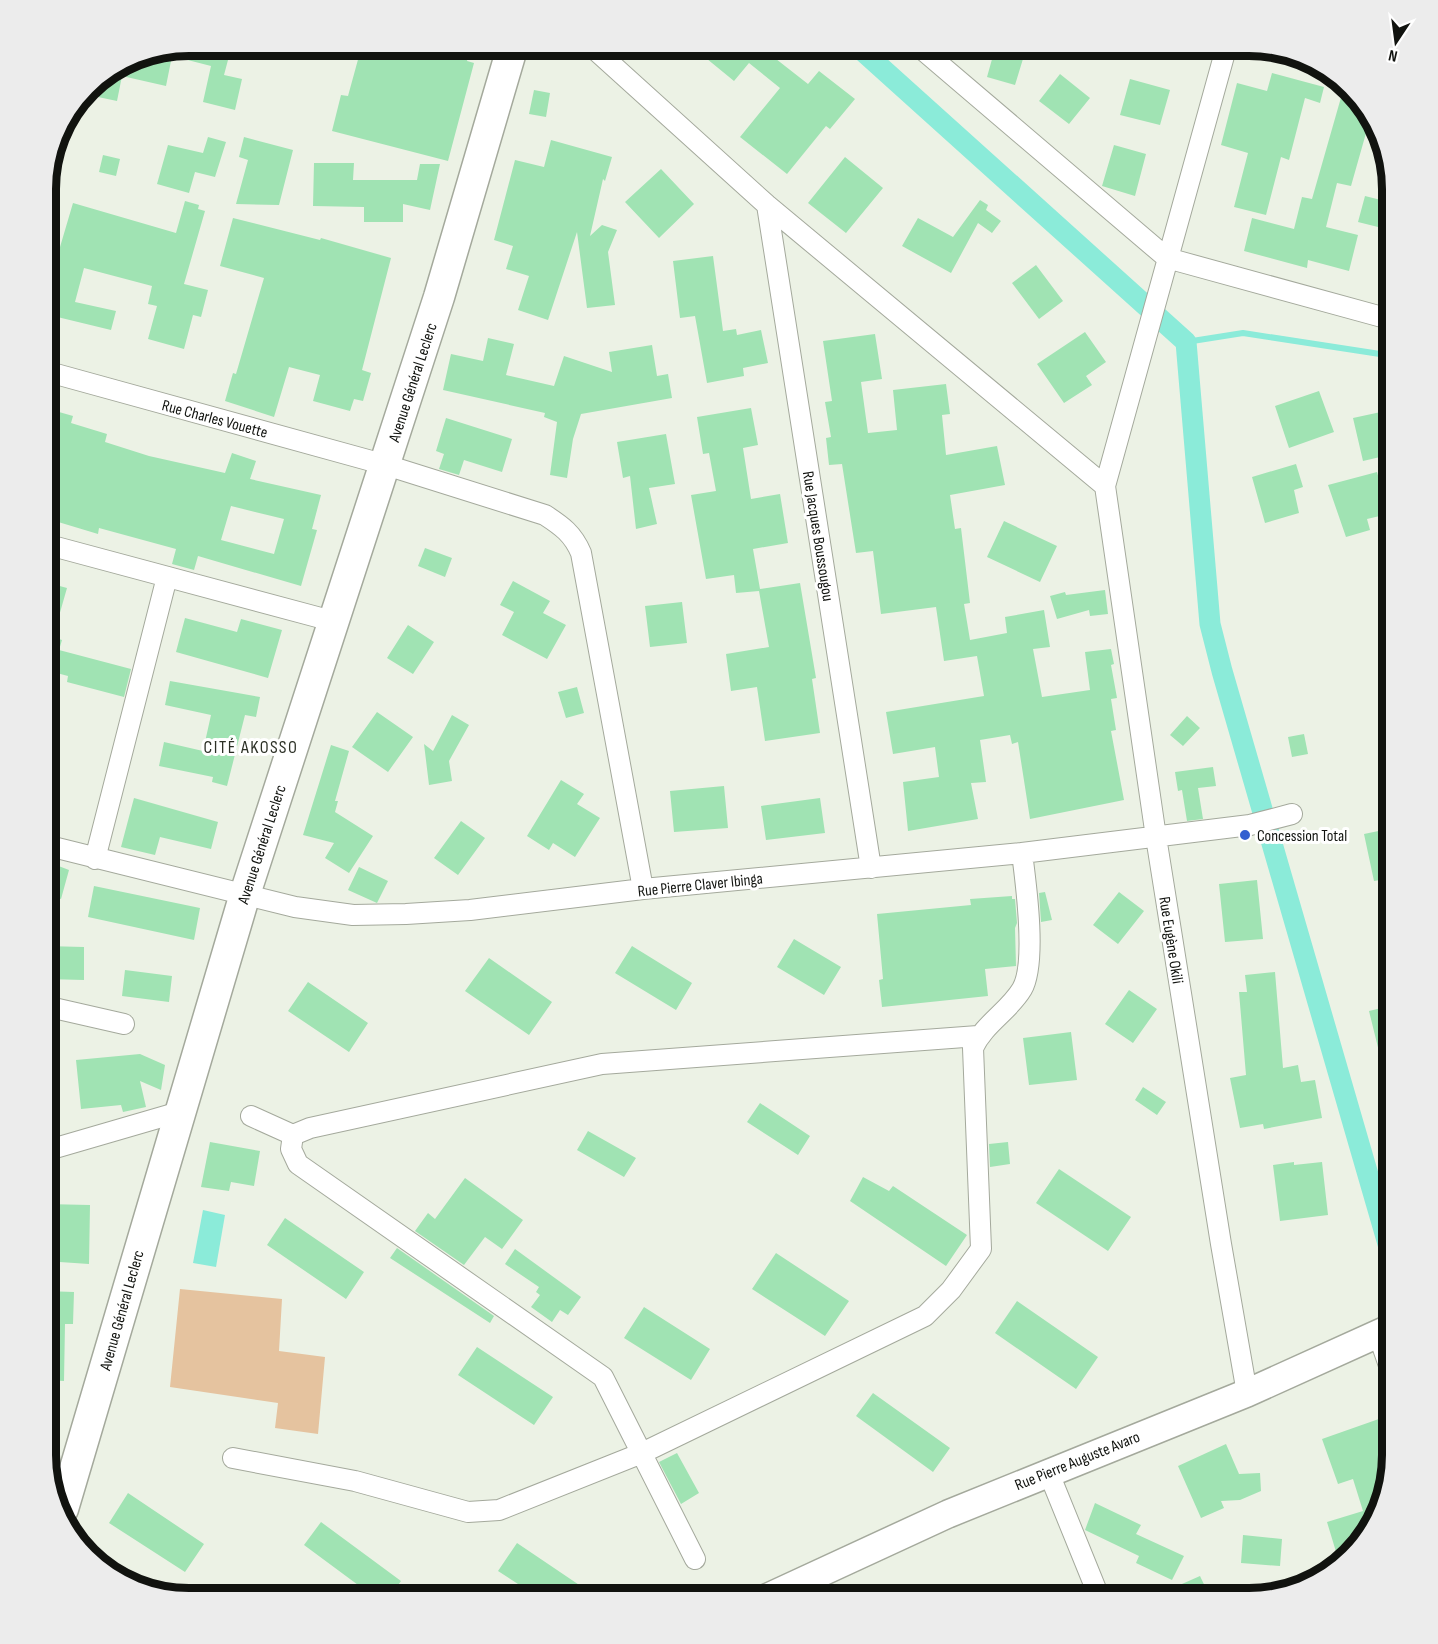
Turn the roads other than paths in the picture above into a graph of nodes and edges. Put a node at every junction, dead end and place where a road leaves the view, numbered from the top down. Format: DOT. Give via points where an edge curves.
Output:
graph roads {
  1 [pos="510,56"];
  2 [pos="602,56"];
  3 [pos="931,56"];
  4 [pos="1224,56"];
  5 [pos="767,205"];
  6 [pos="1167,258"];
  7 [pos="1382,317"];
  8 [pos="56,374"];
  9 [pos="386,465"];
  10 [pos="1105,486"];
  11 [pos="56,547"];
  12 [pos="167,578"];
  13 [pos="332,621"];
  14 [pos="1292,814"];
  15 [pos="1156,837"];
  16 [pos="56,848"];
  17 [pos="1022,853"];
  18 [pos="95,859"];
  19 [pos="871,868"];
  20 [pos="643,889"];
  21 [pos="245,894"];
  22 [pos="56,1009"];
  23 [pos="124,1024"];
  24 [pos="978,1036"];
  25 [pos="179,1112"];
  26 [pos="251,1116"];
  27 [pos="293,1135"];
  28 [pos="56,1148"];
  29 [pos="1382,1333"];
  30 [pos="1247,1392"];
  31 [pos="642,1454"];
  32 [pos="233,1458"];
  33 [pos="1048,1472"];
  34 [pos="65,1503"];
  35 [pos="695,1559"];
  36 [pos="788,1588"];
  37 [pos="1095,1588"];
  1 -- 9 [label="main road, Avenue Général Leclerc"];
  2 -- 5 [label="street"];
  3 -- 6 [label="street"];
  4 -- 6 [label="street"];
  5 -- 10 [label="street"];
  5 -- 19 [label="street, Rue Jacques Boussougou"];
  6 -- 7 [label="street"];
  6 -- 10 [label="street"];
  8 -- 9 [label="street, Rue Charles Vouette"];
  9 -- 13 [label="main road, Avenue Général Leclerc"];
  9 -- 20 [label="street, Rue Charles Vouette" via="545,515 575,538"];
  10 -- 15 [label="street, Rue Eugène Okili"];
  11 -- 12 [label="street"];
  12 -- 13 [label="street"];
  12 -- 18 [label="street"];
  13 -- 21 [label="main road, Avenue Général Leclerc"];
  14 -- 15 [label="street, Rue Pierre Claver Ibinga" via="1250,825"];
  15 -- 17 [label="street, Rue Pierre Claver Ibinga"];
  15 -- 30 [label="street, Rue Eugène Okili"];
  16 -- 18 [label="street, Rue Pierre Claver Ibinga"];
  17 -- 19 [label="street, Rue Pierre Claver Ibinga"];
  17 -- 24 [label="street" via="1030,972 1022,990"];
  18 -- 21 [label="street, Rue Pierre Claver Ibinga"];
  19 -- 20 [label="street, Rue Pierre Claver Ibinga"];
  20 -- 21 [label="street, Rue Pierre Claver Ibinga" via="470,910 353,915 295,907"];
  21 -- 25 [label="main road, Avenue Général Leclerc"];
  22 -- 23 [label="street"];
  24 -- 27 [label="street" via="602,1064 310,1128"];
  24 -- 31 [label="street" via="973,1048 981,1249 951,1290 925,1316"];
  25 -- 28 [label="street"];
  25 -- 34 [label="main road, Avenue Général Leclerc"];
  26 -- 27 [label="street"];
  27 -- 31 [label="street" via="291,1149 298,1164 603,1377"];
  29 -- 30 [label="street, Rue Pierre Auguste Avaro"];
  30 -- 33 [label="street, Rue Pierre Auguste Avaro"];
  31 -- 32 [label="street" via="499,1510 468,1512 355,1481"];
  31 -- 35 [label="street"];
  33 -- 36 [label="street, Rue Pierre Auguste Avaro"];
  33 -- 37 [label="street"];
}
